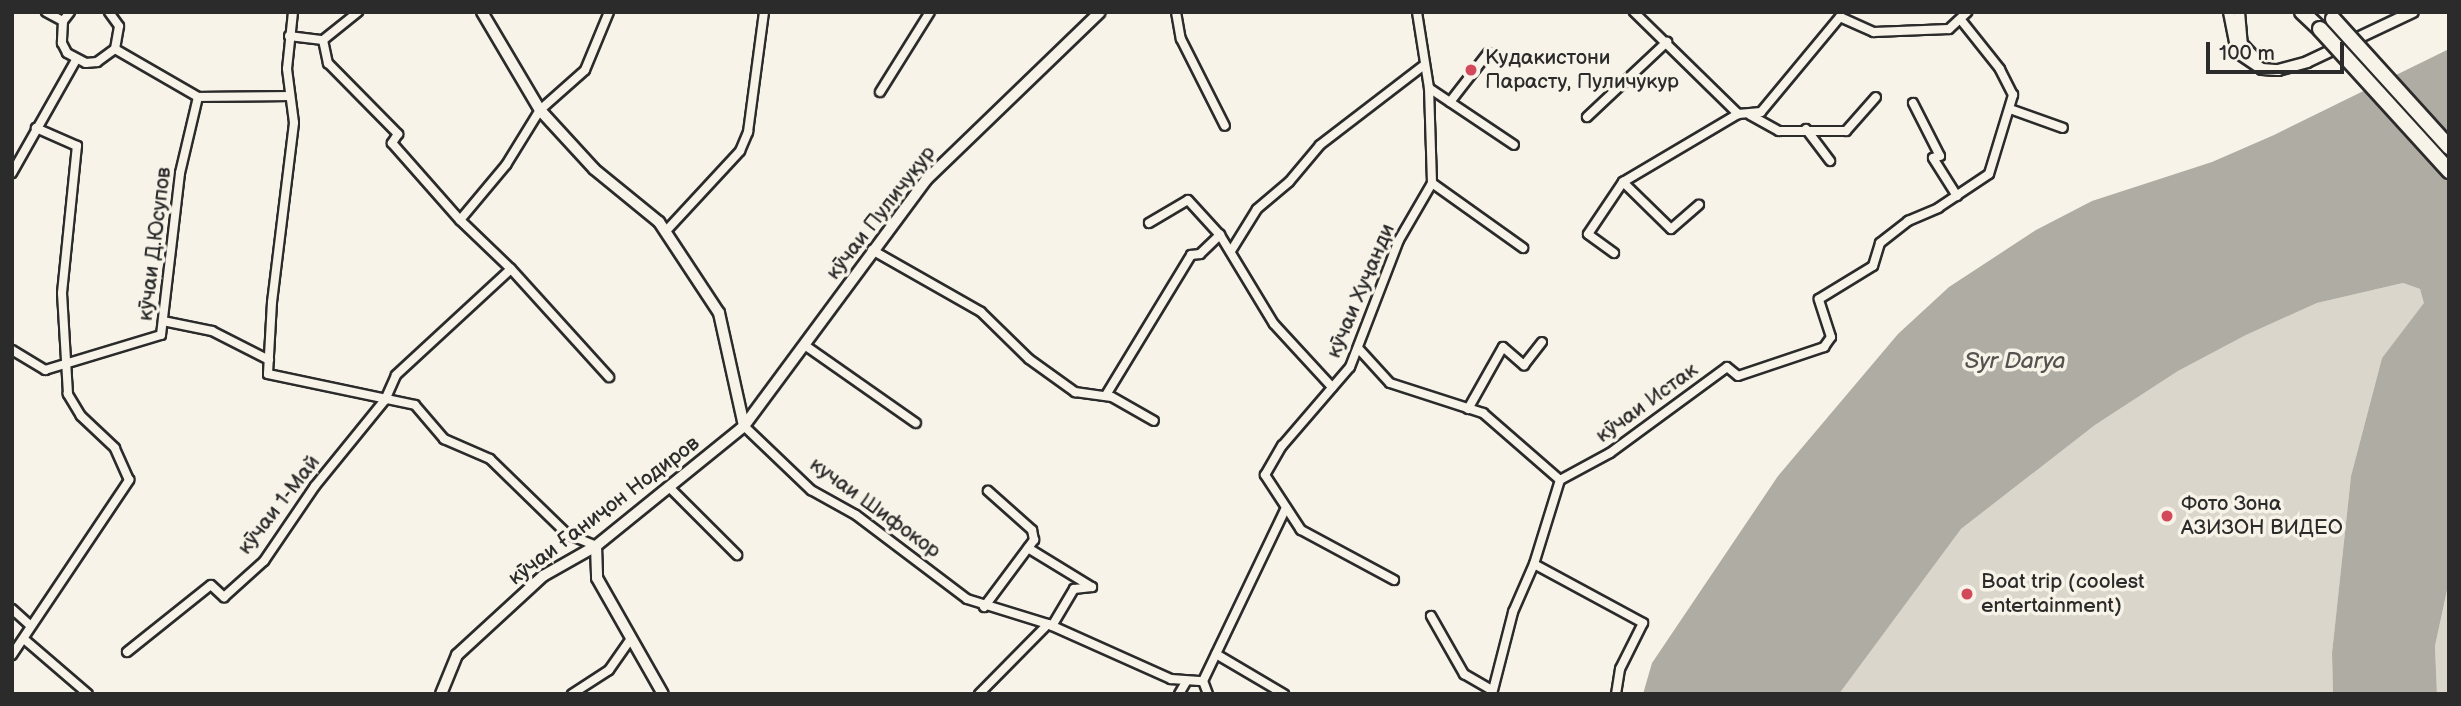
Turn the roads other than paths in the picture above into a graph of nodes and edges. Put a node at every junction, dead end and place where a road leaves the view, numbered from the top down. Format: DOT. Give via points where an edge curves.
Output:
graph roads {
  1 [pos="46,12"];
  2 [pos="70,12"];
  3 [pos="109,12"];
  4 [pos="293,12"];
  5 [pos="358,12"];
  6 [pos="482,12"];
  7 [pos="609,12"];
  8 [pos="764,12"];
  9 [pos="930,12"];
  10 [pos="1100,12"];
  11 [pos="1176,12"];
  12 [pos="1418,12"];
  13 [pos="1634,12"];
  14 [pos="1967,12"];
  15 [pos="2229,12"];
  16 [pos="2239,12"];
  17 [pos="2302,12"];
  18 [pos="2400,12"];
  19 [pos="2413,12"];
  20 [pos="2329,15"];
  21 [pos="1961,20"];
  22 [pos="63,21"];
  23 [pos="289,36"];
  24 [pos="323,40"];
  25 [pos="1667,42"];
  26 [pos="115,49"];
  27 [pos="1488,53"];
  28 [pos="76,60"];
  29 [pos="1423,66"];
  30 [pos="1429,88"];
  31 [pos="880,92"];
  32 [pos="289,96"];
  33 [pos="198,97"];
  34 [pos="1876,97"];
  35 [pos="1450,102"];
  36 [pos="1913,103"];
  37 [pos="2010,109"];
  38 [pos="540,110"];
  39 [pos="1738,114"];
  40 [pos="1749,115"];
  41 [pos="1587,117"];
  42 [pos="1225,126"];
  43 [pos="36,128"];
  44 [pos="2063,128"];
  45 [pos="1806,129"];
  46 [pos="1514,145"];
  47 [pos="2449,147"];
  48 [pos="1830,162"];
  49 [pos="2449,171"];
  50 [pos="12,173"];
  51 [pos="1623,182"];
  52 [pos="1432,183"];
  53 [pos="1956,196"];
  54 [pos="1699,205"];
  55 [pos="460,220"];
  56 [pos="1149,223"];
  57 [pos="666,231"];
  58 [pos="1220,235"];
  59 [pos="1523,248"];
  60 [pos="872,250"];
  61 [pos="1231,251"];
  62 [pos="1614,253"];
  63 [pos="511,269"];
  64 [pos="163,321"];
  65 [pos="1542,342"];
  66 [pos="806,346"];
  67 [pos="1358,348"];
  68 [pos="12,350"];
  69 [pos="269,360"];
  70 [pos="63,365"];
  71 [pos="609,377"];
  72 [pos="1332,387"];
  73 [pos="1106,395"];
  74 [pos="385,400"];
  75 [pos="1468,409"];
  76 [pos="1154,421"];
  77 [pos="916,423"];
  78 [pos="744,426"];
  79 [pos="1560,480"];
  80 [pos="670,488"];
  81 [pos="988,491"];
  82 [pos="1286,508"];
  83 [pos="596,546"];
  84 [pos="1028,548"];
  85 [pos="737,555"];
  86 [pos="1534,564"];
  87 [pos="1394,580"];
  88 [pos="984,607"];
  89 [pos="12,609"];
  90 [pos="1431,616"];
  91 [pos="1050,625"];
  92 [pos="31,626"];
  93 [pos="631,638"];
  94 [pos="24,639"];
  95 [pos="127,652"];
  96 [pos="1216,654"];
  97 [pos="12,655"];
  98 [pos="1203,681"];
  99 [pos="1186,682"];
  100 [pos="1492,692"];
  101 [pos="88,694"];
  102 [pos="441,694"];
  103 [pos="572,694"];
  104 [pos="663,694"];
  105 [pos="979,694"];
  106 [pos="1179,694"];
  107 [pos="1208,694"];
  108 [pos="1284,694"];
  109 [pos="1616,694"];
  1 -- 22 [label="street"];
  2 -- 22 [label="street"];
  3 -- 26 [label="street" via="118,26"];
  4 -- 23 [label="street"];
  5 -- 24 [label="street"];
  6 -- 38 [label="street"];
  7 -- 38 [label="street" via="585,70"];
  8 -- 57 [label="street" via="748,132 740,151"];
  9 -- 31 [label="street"];
  10 -- 60 [label="street, кӯчаи Пуличуқур" via="927,179"];
  11 -- 42 [label="street" via="1181,39"];
  12 -- 29 [label="street"];
  13 -- 25 [label="street"];
  14 -- 21 [label="street"];
  15 -- 19 [label="street" via="2237,52 2262,69 2278,70 2307,62"];
  16 -- 18 [label="street" via="2246,50 2264,62 2278,63 2304,56"];
  17 -- 49 [label="highway, bridge"];
  20 -- 47 [label="highway, bridge"];
  21 -- 37 [label="street, кӯчаи Истак" via="2000,69 2013,95"];
  21 -- 40 [label="street" via="1949,29 1874,32 1840,17 1761,111"];
  22 -- 28 [label="street" via="62,43"];
  23 -- 24 [label="street"];
  23 -- 32 [label="street"];
  24 -- 55 [label="street" via="328,63 398,134 392,143"];
  25 -- 39 [label="street"];
  25 -- 41 [label="street"];
  26 -- 28 [label="street" via="97,62"];
  26 -- 33 [label="street"];
  27 -- 35 [label="street"];
  28 -- 43 [label="street"];
  29 -- 30 [label="street"];
  29 -- 61 [label="street" via="1320,145 1289,182 1257,209"];
  30 -- 35 [label="street"];
  30 -- 52 [label="street"];
  32 -- 33 [label="street"];
  32 -- 69 [label="street" via="294,123"];
  33 -- 64 [label="street, кӯчаи Д.Юсупов" via="180,173"];
  34 -- 45 [label="street" via="1846,131"];
  35 -- 46 [label="street"];
  36 -- 53 [label="street" via="1940,156 1933,159"];
  37 -- 44 [label="street"];
  37 -- 53 [label="street, кӯчаи Истак" via="1989,174"];
  38 -- 55 [label="street" via="506,165"];
  38 -- 57 [label="street" via="594,169"];
  39 -- 40 [label="street"];
  39 -- 51 [label="street"];
  40 -- 45 [label="street" via="1779,131"];
  43 -- 50 [label="street"];
  43 -- 70 [label="street" via="77,146 62,293"];
  45 -- 48 [label="street"];
  51 -- 54 [label="street" via="1671,229"];
  51 -- 62 [label="street" via="1588,234"];
  52 -- 59 [label="street"];
  52 -- 67 [label="street, кӯчаи Хуҷанди" via="1399,240"];
  53 -- 79 [label="street, кӯчаи Истак" via="1908,221 1880,243 1873,266 1819,299 1831,337 1824,347 1738,376 1727,367 1610,453"];
  55 -- 63 [label="street"];
  56 -- 58 [label="street" via="1188,200"];
  57 -- 78 [label="street" via="719,313"];
  58 -- 61 [label="street"];
  58 -- 73 [label="street" via="1200,254 1191,255"];
  60 -- 66 [label="street, кӯчаи Пуличуқур"];
  60 -- 73 [label="street" via="981,312 1029,359 1075,392"];
  61 -- 72 [label="street" via="1274,324"];
  63 -- 71 [label="street"];
  63 -- 74 [label="street, кӯчаи 1-Май" via="396,374"];
  64 -- 69 [label="street" via="212,331"];
  64 -- 70 [label="street, кӯчаи Д.Юсупов" via="161,335"];
  65 -- 75 [label="street" via="1524,366 1503,347"];
  66 -- 77 [label="street"];
  66 -- 78 [label="street, кӯчаи Пуличуқур"];
  67 -- 72 [label="street, кӯчаи Хуҷанди" via="1350,367"];
  67 -- 75 [label="street" via="1390,383"];
  68 -- 70 [label="street" via="45,370"];
  69 -- 74 [label="street" via="268,374"];
  70 -- 92 [label="street" via="74,406 115,448 129,480"];
  72 -- 82 [label="street, кӯчаи Хуҷанди" via="1282,446 1265,475"];
  73 -- 76 [label="street"];
  74 -- 83 [label="street" via="415,405 444,439 490,459 567,534"];
  74 -- 95 [label="street, кӯчаи 1-Май" via="315,486 264,561 223,597 211,585"];
  75 -- 79 [label="street" via="1483,413"];
  78 -- 80 [label="street, кӯчаи Ғаниҷон Нодиров"];
  78 -- 88 [label="street, кучаи Шифокор" via="811,490 856,515"];
  79 -- 86 [label="street"];
  80 -- 83 [label="street, кӯчаи Ғаниҷон Нодиров"];
  80 -- 85 [label="street"];
  81 -- 84 [label="street" via="1032,530 1034,540"];
  82 -- 87 [label="street, кӯчаи Хуҷанди" via="1301,530"];
  82 -- 96 [label="street"];
  83 -- 93 [label="street" via="597,578"];
  83 -- 102 [label="street, кӯчаи Ғаниҷон Нодиров" via="543,576 457,655"];
  84 -- 88 [label="street"];
  84 -- 91 [label="street" via="1092,587 1074,589"];
  86 -- 100 [label="street" via="1513,612"];
  86 -- 109 [label="street" via="1643,622 1620,669"];
  88 -- 91 [label="street, кучаи Шифокор"];
  89 -- 92 [label="street"];
  90 -- 100 [label="street" via="1464,674"];
  91 -- 99 [label="street, кучаи Шифокор"];
  91 -- 105 [label="street"];
  92 -- 94 [label="street"];
  93 -- 103 [label="street" via="609,670"];
  93 -- 104 [label="street"];
  94 -- 97 [label="street"];
  94 -- 101 [label="street"];
  96 -- 98 [label="street"];
  96 -- 108 [label="street"];
  98 -- 99 [label="street"];
  98 -- 107 [label="street"];
  99 -- 106 [label="street"];
}
